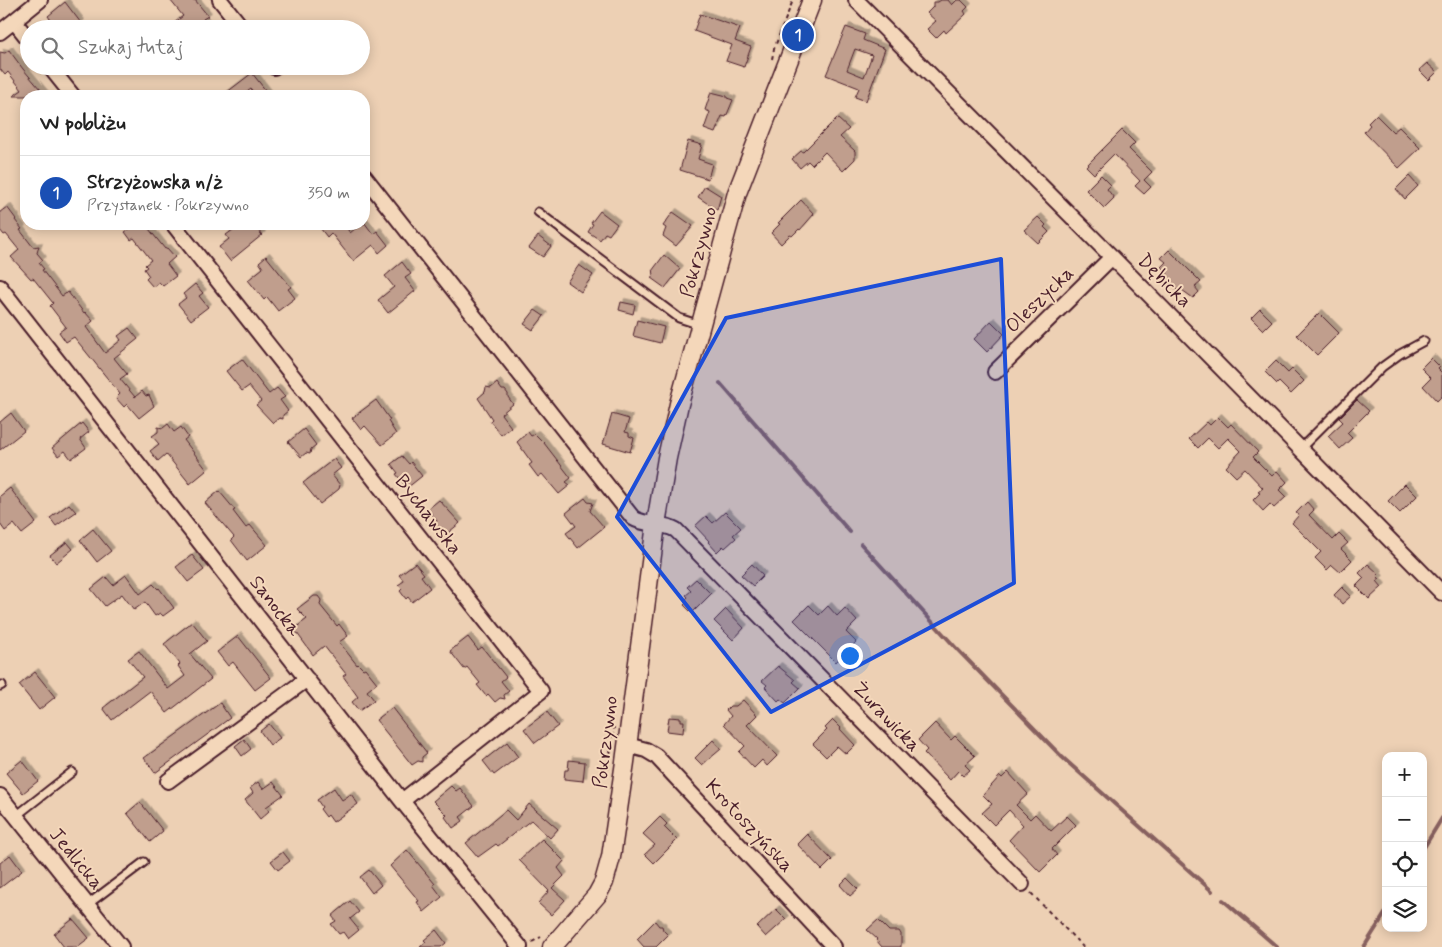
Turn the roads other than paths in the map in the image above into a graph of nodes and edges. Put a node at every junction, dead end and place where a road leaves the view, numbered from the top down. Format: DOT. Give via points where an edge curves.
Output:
graph roads {
  1 [pos="40,0"];
  2 [pos="220,0"];
  3 [pos="812,0"];
  4 [pos="856,0"];
  5 [pos="236,20"];
  6 [pos="14,21"];
  7 [pos="20,29"];
  8 [pos="0,32"];
  9 [pos="56,75"];
  10 [pos="68,90"];
  11 [pos="370,184"];
  12 [pos="538,212"];
  13 [pos="178,230"];
  14 [pos="1112,257"];
  15 [pos="0,287"];
  16 [pos="701,325"];
  17 [pos="1424,341"];
  18 [pos="995,372"];
  19 [pos="1301,448"];
  20 [pos="656,524"];
  21 [pos="1442,593"];
  22 [pos="307,679"];
  23 [pos="627,745"];
  24 [pos="72,772"];
  25 [pos="168,781"];
  26 [pos="0,796"];
  27 [pos="402,801"];
  28 [pos="16,816"];
  29 [pos="144,862"];
  30 [pos="1022,884"];
  31 [pos="87,905"];
  32 [pos="121,947"];
  33 [pos="520,947"];
  34 [pos="552,947"];
  35 [pos="834,947"];
  1 -- 6 [label="street"];
  2 -- 5 [label="street"];
  3 -- 16 [label="street, Pokrzywno" via="744,171"];
  4 -- 14 [label="street, Dębicka"];
  6 -- 7 [label="street"];
  6 -- 8 [label="street"];
  9 -- 10 [label="street"];
  11 -- 20 [label="street" via="633,518"];
  12 -- 16 [label="lane" via="679,318"];
  13 -- 27 [label="street, Bychawska" via="541,691"];
  14 -- 18 [label="street, Oleszycka"];
  14 -- 19 [label="street, Dębicka"];
  15 -- 22 [label="street, Sanocka"];
  16 -- 20 [label="street, Pokrzywno" via="670,442"];
  17 -- 19 [label="lane" via="1382,367"];
  19 -- 21 [label="street, Dębicka"];
  20 -- 23 [label="street, Pokrzywno"];
  20 -- 30 [label="street, Żurawicka" via="676,530"];
  22 -- 25 [label="street"];
  22 -- 27 [label="street, Sanocka"];
  23 -- 34 [label="street, Pokrzywno" via="615,841 605,878 594,899"];
  23 -- 35 [label="street, Krotoszyńska" via="656,756"];
  24 -- 28 [label="lane"];
  26 -- 28 [label="street, Jedlicka"];
  27 -- 33 [label="street, Sanocka"];
  28 -- 31 [label="street, Jedlicka"];
  29 -- 31 [label="lane"];
  31 -- 32 [label="street, Jedlicka"];
}
